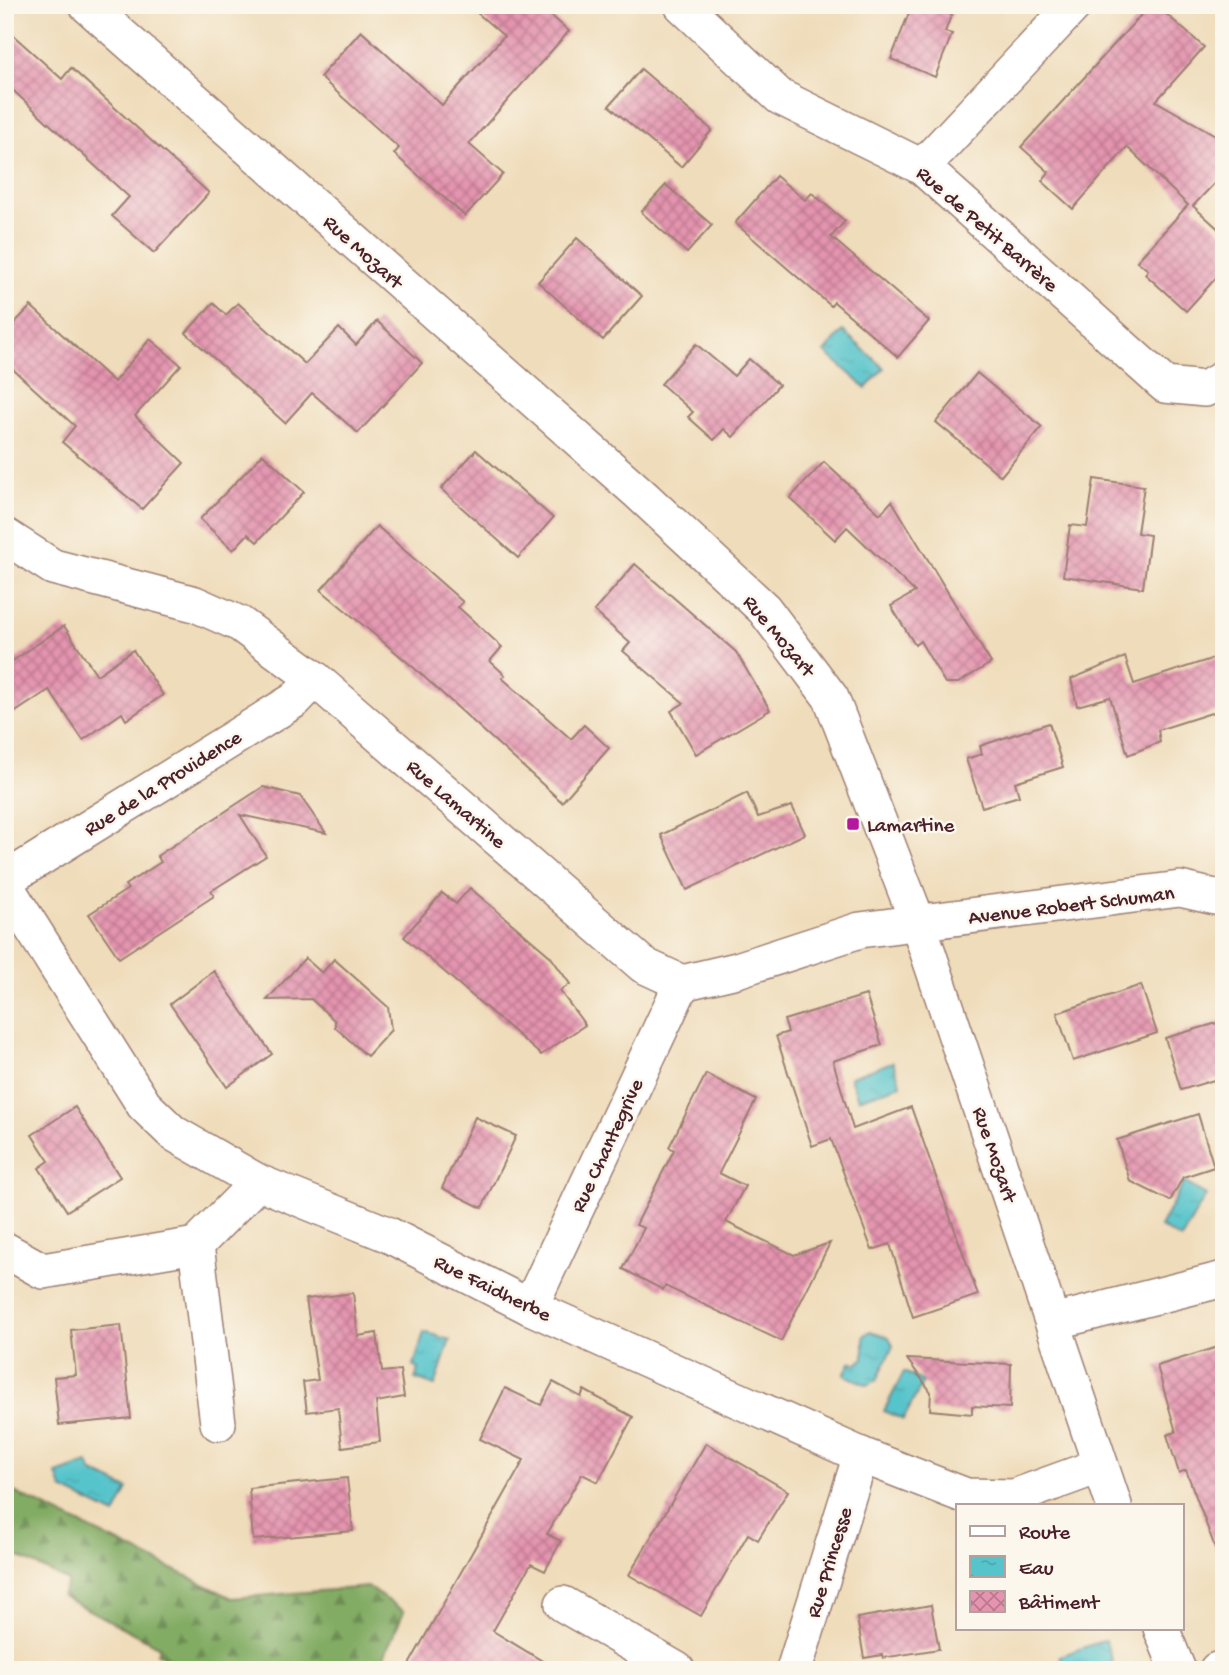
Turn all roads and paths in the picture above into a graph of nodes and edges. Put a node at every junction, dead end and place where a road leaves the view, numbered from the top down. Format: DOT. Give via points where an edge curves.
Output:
graph roads {
  1 [pos="87,5"];
  2 [pos="682,5"];
  3 [pos="1073,5"];
  4 [pos="922,167"];
  5 [pos="1224,378"];
  6 [pos="5,536"];
  7 [pos="315,679"];
  8 [pos="5,882"];
  9 [pos="1224,899"];
  10 [pos="918,923"];
  11 [pos="682,984"];
  12 [pos="258,1182"];
  13 [pos="196,1245"];
  14 [pos="5,1251"];
  15 [pos="1224,1279"];
  16 [pos="530,1307"];
  17 [pos="1053,1322"];
  18 [pos="218,1423"];
  19 [pos="861,1455"];
  20 [pos="1099,1466"];
  21 [pos="1114,1504"];
  22 [pos="563,1604"];
  23 [pos="1162,1630"];
  24 [pos="1224,1668"];
  25 [pos="677,1670"];
  26 [pos="794,1670"];
  27 [pos="1178,1670"];
  28 [pos="1217,1670"];
  1 -- 10 [label="street, Rue Mozart" via="764,609 831,698"];
  2 -- 4 [label="street, Rue de Petit Barrère" via="780,97"];
  3 -- 4 [label="street"];
  4 -- 5 [label="street, Rue de Petit Barrère" via="1165,385 1205,389"];
  6 -- 7 [label="street, Rue Lamartine" via="53,567 195,604 240,624"];
  7 -- 8 [label="street, Rue de la Providence" via="295,700"];
  7 -- 11 [label="street, Rue Lamartine" via="643,965"];
  8 -- 12 [label="street, Rue Faidherbe" via="144,1105 173,1133"];
  9 -- 10 [label="street, Avenue Robert Schuman" via="1180,889"];
  10 -- 11 [label="street" via="860,930"];
  10 -- 17 [label="street, Rue Mozart"];
  11 -- 16 [label="street, Rue Chantegrive"];
  12 -- 13 [label="street"];
  12 -- 16 [label="street, Rue Faidherbe" via="387,1234"];
  13 -- 14 [label="street" via="43,1271"];
  13 -- 18 [label="street"];
  15 -- 17 [label="street"];
  16 -- 19 [label="street, Rue Faidherbe"];
  17 -- 20 [label="street, Rue Mozart"];
  19 -- 20 [label="street, Rue Faidherbe" via="966,1496 1014,1497"];
  19 -- 26 [label="street, Rue Princesse"];
  20 -- 21 [label="street, Rue Mozart"];
  22 -- 25 [label="street"];
  23 -- 27 [label="street"];
  24 -- 28 [label="street"];
}
